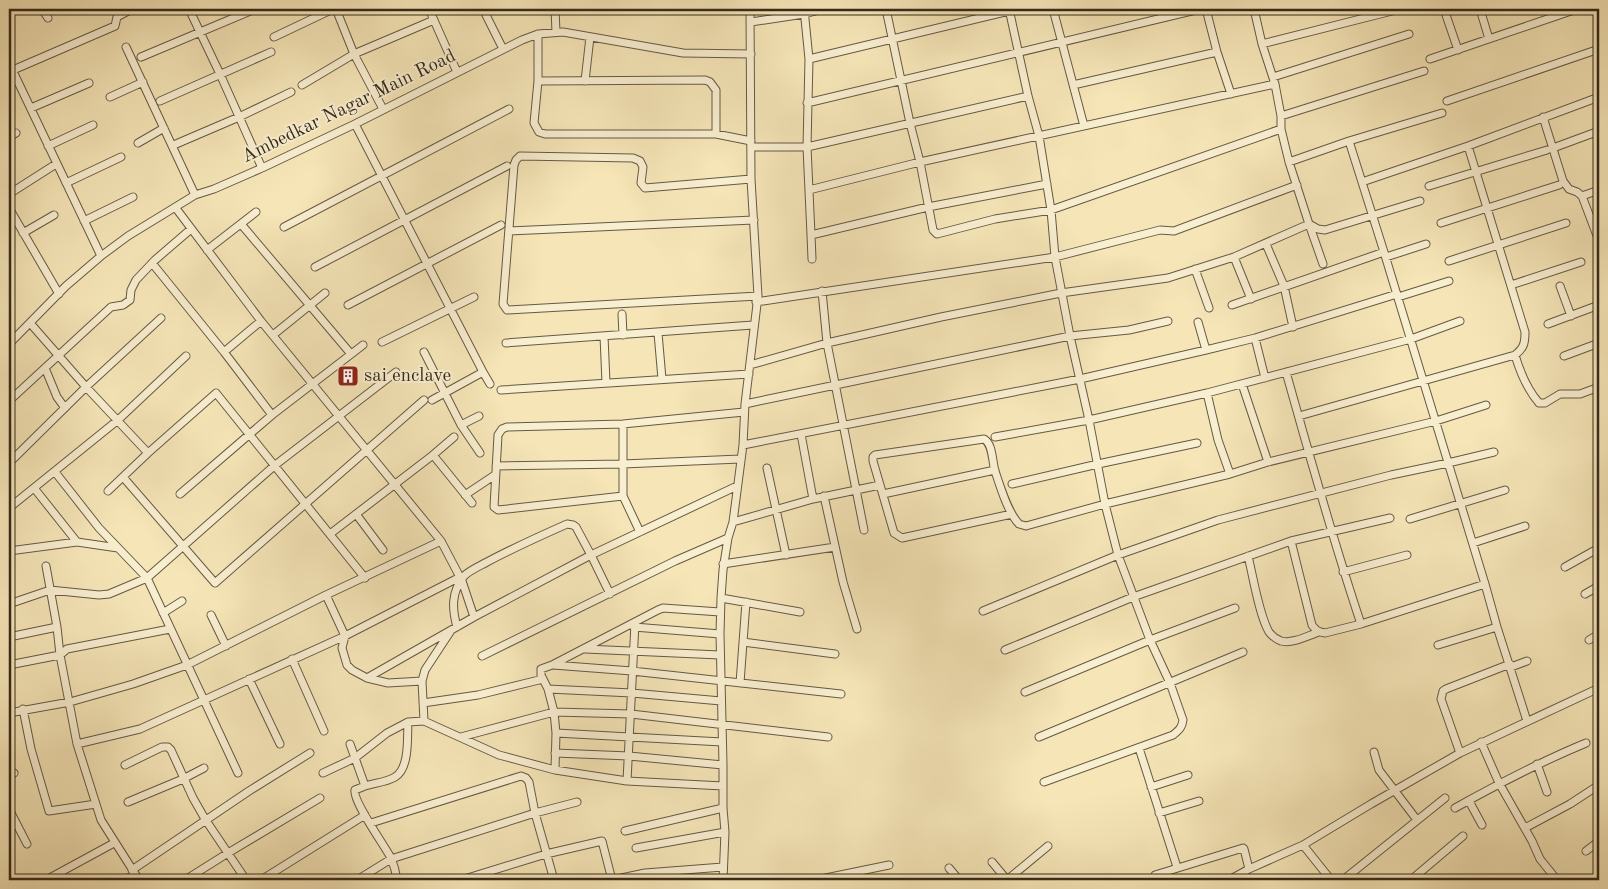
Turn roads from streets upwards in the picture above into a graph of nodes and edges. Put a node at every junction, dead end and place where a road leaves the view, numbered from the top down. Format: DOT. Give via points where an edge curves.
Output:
graph roads {
  1 [pos="42,9"];
  2 [pos="132,9"];
  3 [pos="189,9"];
  4 [pos="255,9"];
  5 [pos="334,9"];
  6 [pos="429,9"];
  7 [pos="483,9"];
  8 [pos="554,9"];
  9 [pos="750,9"];
  10 [pos="823,9"];
  11 [pos="886,9"];
  12 [pos="1053,9"];
  13 [pos="1200,9"];
  14 [pos="1206,9"];
  15 [pos="1254,9"];
  16 [pos="1480,9"];
  17 [pos="1577,9"];
  18 [pos="1596,9"];
  19 [pos="1009,10"];
  20 [pos="1396,10"];
  21 [pos="804,11"];
  22 [pos="1445,12"];
  23 [pos="1599,15"];
  24 [pos="48,18"];
  25 [pos="434,20"];
  26 [pos="751,22"];
  27 [pos="200,32"];
  28 [pos="556,32"];
  29 [pos="538,34"];
  30 [pos="1409,34"];
  31 [pos="274,37"];
  32 [pos="590,37"];
  33 [pos="892,39"];
  34 [pos="1489,39"];
  35 [pos="1062,42"];
  36 [pos="1262,44"];
  37 [pos="126,48"];
  38 [pos="503,49"];
  39 [pos="1599,49"];
  40 [pos="1458,50"];
  41 [pos="271,52"];
  42 [pos="1018,52"];
  43 [pos="1217,52"];
  44 [pos="354,54"];
  45 [pos="751,54"];
  46 [pos="142,57"];
  47 [pos="809,59"];
  48 [pos="1430,59"];
  49 [pos="9,63"];
  50 [pos="14,70"];
  51 [pos="1424,71"];
  52 [pos="457,72"];
  53 [pos="220,74"];
  54 [pos="1274,80"];
  55 [pos="538,81"];
  56 [pos="585,81"];
  57 [pos="901,81"];
  58 [pos="143,82"];
  59 [pos="89,83"];
  60 [pos="302,84"];
  61 [pos="1072,86"];
  62 [pos="291,92"];
  63 [pos="1231,94"];
  64 [pos="1028,96"];
  65 [pos="110,97"];
  66 [pos="1599,97"];
  67 [pos="160,101"];
  68 [pos="1447,101"];
  69 [pos="807,104"];
  70 [pos="32,108"];
  71 [pos="383,109"];
  72 [pos="509,109"];
  73 [pos="1442,114"];
  74 [pos="1281,116"];
  75 [pos="239,117"];
  76 [pos="1543,117"];
  77 [pos="910,123"];
  78 [pos="355,124"];
  79 [pos="93,125"];
  80 [pos="1084,126"];
  81 [pos="164,128"];
  82 [pos="1281,130"];
  83 [pos="1599,131"];
  84 [pos="16,133"];
  85 [pos="716,134"];
  86 [pos="1039,136"];
  87 [pos="9,137"];
  88 [pos="1348,141"];
  89 [pos="138,143"];
  90 [pos="176,144"];
  91 [pos="751,144"];
  92 [pos="48,146"];
  93 [pos="1468,146"];
  94 [pos="807,147"];
  95 [pos="1550,149"];
  96 [pos="121,157"];
  97 [pos="920,162"];
  98 [pos="1289,162"];
  99 [pos="56,164"];
  100 [pos="507,166"];
  101 [pos="262,168"];
  102 [pos="1476,172"];
  103 [pos="382,176"];
  104 [pos="751,179"];
  105 [pos="1362,182"];
  106 [pos="66,183"];
  107 [pos="1047,184"];
  108 [pos="1297,184"];
  109 [pos="1559,185"];
  110 [pos="1429,186"];
  111 [pos="809,190"];
  112 [pos="1599,190"];
  113 [pos="9,194"];
  114 [pos="195,195"];
  115 [pos="1582,196"];
  116 [pos="132,197"];
  117 [pos="1420,201"];
  118 [pos="175,207"];
  119 [pos="928,207"];
  120 [pos="9,208"];
  121 [pos="1488,208"];
  122 [pos="1051,210"];
  123 [pos="256,212"];
  124 [pos="54,215"];
  125 [pos="1372,215"];
  126 [pos="404,220"];
  127 [pos="754,220"];
  128 [pos="84,221"];
  129 [pos="1442,223"];
  130 [pos="1566,223"];
  131 [pos="241,224"];
  132 [pos="1309,224"];
  133 [pos="501,225"];
  134 [pos="284,227"];
  135 [pos="191,228"];
  136 [pos="509,231"];
  137 [pos="23,233"];
  138 [pos="1598,233"];
  139 [pos="811,235"];
  140 [pos="1599,241"];
  141 [pos="1266,244"];
  142 [pos="1426,244"];
  143 [pos="1500,245"];
  144 [pos="207,250"];
  145 [pos="1385,254"];
  146 [pos="101,256"];
  147 [pos="1055,257"];
  148 [pos="1234,257"];
  149 [pos="812,259"];
  150 [pos="1449,262"];
  151 [pos="1581,262"];
  152 [pos="152,263"];
  153 [pos="427,264"];
  154 [pos="1323,264"];
  155 [pos="315,267"];
  156 [pos="1195,269"];
  157 [pos="1448,281"];
  158 [pos="1511,285"];
  159 [pos="1284,286"];
  160 [pos="1560,286"];
  161 [pos="822,291"];
  162 [pos="325,293"];
  163 [pos="1061,293"];
  164 [pos="59,294"];
  165 [pos="1398,296"];
  166 [pos="474,297"];
  167 [pos="1251,298"];
  168 [pos="757,299"];
  169 [pos="348,305"];
  170 [pos="1232,305"];
  171 [pos="1599,305"];
  172 [pos="311,306"];
  173 [pos="1209,308"];
  174 [pos="451,309"];
  175 [pos="622,314"];
  176 [pos="1571,316"];
  177 [pos="161,318"];
  178 [pos="261,321"];
  179 [pos="1168,321"];
  180 [pos="1460,321"];
  181 [pos="1198,322"];
  182 [pos="30,323"];
  183 [pos="1548,324"];
  184 [pos="753,325"];
  185 [pos="1293,327"];
  186 [pos="658,333"];
  187 [pos="273,335"];
  188 [pos="622,335"];
  189 [pos="604,336"];
  190 [pos="1070,336"];
  191 [pos="1254,338"];
  192 [pos="1411,339"];
  193 [pos="382,342"];
  194 [pos="506,343"];
  195 [pos="827,343"];
  196 [pos="9,344"];
  197 [pos="1599,344"];
  198 [pos="363,345"];
  199 [pos="1206,350"];
  200 [pos="224,352"];
  201 [pos="424,352"];
  202 [pos="351,354"];
  203 [pos="59,355"];
  204 [pos="1515,355"];
  205 [pos="186,356"];
  206 [pos="1564,356"];
  207 [pos="750,364"];
  208 [pos="45,368"];
  209 [pos="396,372"];
  210 [pos="483,372"];
  211 [pos="1286,372"];
  212 [pos="749,374"];
  213 [pos="1265,378"];
  214 [pos="662,379"];
  215 [pos="1080,379"];
  216 [pos="1424,381"];
  217 [pos="606,383"];
  218 [pos="313,384"];
  219 [pos="490,384"];
  220 [pos="836,384"];
  221 [pos="1242,384"];
  222 [pos="86,387"];
  223 [pos="1599,387"];
  224 [pos="501,390"];
  225 [pos="446,393"];
  226 [pos="1206,393"];
  227 [pos="424,400"];
  228 [pos="432,400"];
  229 [pos="9,401"];
  230 [pos="745,404"];
  231 [pos="1486,405"];
  232 [pos="64,408"];
  233 [pos="744,412"];
  234 [pos="272,415"];
  235 [pos="339,416"];
  236 [pos="479,416"];
  237 [pos="1299,416"];
  238 [pos="118,420"];
  239 [pos="1089,420"];
  240 [pos="1436,421"];
  241 [pos="623,424"];
  242 [pos="461,425"];
  243 [pos="842,425"];
  244 [pos="801,434"];
  245 [pos="250,436"];
  246 [pos="454,437"];
  247 [pos="995,437"];
  248 [pos="1197,443"];
  249 [pos="743,445"];
  250 [pos="367,449"];
  251 [pos="148,452"];
  252 [pos="1308,452"];
  253 [pos="1494,452"];
  254 [pos="480,453"];
  255 [pos="433,455"];
  256 [pos="740,459"];
  257 [pos="1268,462"];
  258 [pos="9,463"];
  259 [pos="1448,463"];
  260 [pos="623,464"];
  261 [pos="1098,464"];
  262 [pos="274,466"];
  263 [pos="496,466"];
  264 [pos="767,468"];
  265 [pos="994,470"];
  266 [pos="55,472"];
  267 [pos="1230,474"];
  268 [pos="495,475"];
  269 [pos="122,477"];
  270 [pos="396,484"];
  271 [pos="1012,484"];
  272 [pos="880,485"];
  273 [pos="737,486"];
  274 [pos="34,488"];
  275 [pos="855,490"];
  276 [pos="1505,490"];
  277 [pos="108,491"];
  278 [pos="180,494"];
  279 [pos="883,494"];
  280 [pos="1321,494"];
  281 [pos="465,495"];
  282 [pos="623,496"];
  283 [pos="824,496"];
  284 [pos="813,499"];
  285 [pos="472,503"];
  286 [pos="305,504"];
  287 [pos="1105,504"];
  288 [pos="1461,504"];
  289 [pos="9,508"];
  290 [pos="777,509"];
  291 [pos="356,514"];
  292 [pos="1012,514"];
  293 [pos="1390,518"];
  294 [pos="1410,519"];
  295 [pos="733,522"];
  296 [pos="1525,526"];
  297 [pos="864,530"];
  298 [pos="1331,531"];
  299 [pos="640,532"];
  300 [pos="330,534"];
  301 [pos="728,538"];
  302 [pos="441,540"];
  303 [pos="1291,541"];
  304 [pos="77,542"];
  305 [pos="1473,543"];
  306 [pos="184,547"];
  307 [pos="835,547"];
  308 [pos="118,548"];
  309 [pos="1599,548"];
  310 [pos="383,550"];
  311 [pos="9,551"];
  312 [pos="786,554"];
  313 [pos="591,555"];
  314 [pos="1118,555"];
  315 [pos="1407,555"];
  316 [pos="1248,556"];
  317 [pos="724,564"];
  318 [pos="46,566"];
  319 [pos="1565,567"];
  320 [pos="1343,572"];
  321 [pos="147,578"];
  322 [pos="364,578"];
  323 [pos="461,579"];
  324 [pos="1486,584"];
  325 [pos="1599,586"];
  326 [pos="50,590"];
  327 [pos="610,594"];
  328 [pos="1585,594"];
  329 [pos="326,595"];
  330 [pos="1134,597"];
  331 [pos="721,598"];
  332 [pos="182,601"];
  333 [pos="746,602"];
  334 [pos="9,604"];
  335 [pos="1234,608"];
  336 [pos="983,610"];
  337 [pos="720,612"];
  338 [pos="800,612"];
  339 [pos="163,613"];
  340 [pos="211,615"];
  341 [pos="474,617"];
  342 [pos="1361,624"];
  343 [pos="634,625"];
  344 [pos="57,626"];
  345 [pos="1497,627"];
  346 [pos="454,628"];
  347 [pos="170,629"];
  348 [pos="858,629"];
  349 [pos="1319,632"];
  350 [pos="720,634"];
  351 [pos="1599,634"];
  352 [pos="344,636"];
  353 [pos="9,637"];
  354 [pos="1150,640"];
  355 [pos="1590,640"];
  356 [pos="743,642"];
  357 [pos="1438,645"];
  358 [pos="226,646"];
  359 [pos="582,648"];
  360 [pos="633,650"];
  361 [pos="1005,650"];
  362 [pos="1243,652"];
  363 [pos="60,654"];
  364 [pos="835,654"];
  365 [pos="720,655"];
  366 [pos="482,656"];
  367 [pos="292,659"];
  368 [pos="1527,661"];
  369 [pos="9,665"];
  370 [pos="187,665"];
  371 [pos="552,665"];
  372 [pos="1510,666"];
  373 [pos="632,671"];
  374 [pos="367,678"];
  375 [pos="249,679"];
  376 [pos="543,680"];
  377 [pos="422,681"];
  378 [pos="721,682"];
  379 [pos="1170,683"];
  380 [pos="740,684"];
  381 [pos="1599,688"];
  382 [pos="548,689"];
  383 [pos="1025,692"];
  384 [pos="632,693"];
  385 [pos="841,694"];
  386 [pos="203,699"];
  387 [pos="721,701"];
  388 [pos="70,702"];
  389 [pos="423,703"];
  390 [pos="23,710"];
  391 [pos="554,712"];
  392 [pos="9,713"];
  393 [pos="631,714"];
  394 [pos="424,720"];
  395 [pos="1527,721"];
  396 [pos="408,722"];
  397 [pos="721,726"];
  398 [pos="324,731"];
  399 [pos="556,733"];
  400 [pos="828,737"];
  401 [pos="1039,737"];
  402 [pos="461,738"];
  403 [pos="630,738"];
  404 [pos="722,742"];
  405 [pos="1481,742"];
  406 [pos="1586,743"];
  407 [pos="77,744"];
  408 [pos="280,744"];
  409 [pos="350,744"];
  410 [pos="1139,748"];
  411 [pos="1374,752"];
  412 [pos="310,753"];
  413 [pos="555,753"];
  414 [pos="1460,753"];
  415 [pos="629,756"];
  416 [pos="355,758"];
  417 [pos="723,764"];
  418 [pos="1537,764"];
  419 [pos="125,765"];
  420 [pos="204,768"];
  421 [pos="555,770"];
  422 [pos="238,773"];
  423 [pos="323,773"];
  424 [pos="1188,775"];
  425 [pos="183,779"];
  426 [pos="627,781"];
  427 [pos="1044,782"];
  428 [pos="1499,783"];
  429 [pos="1599,785"];
  430 [pos="365,786"];
  431 [pos="723,786"];
  432 [pos="1151,787"];
  433 [pos="1395,790"];
  434 [pos="1547,792"];
  435 [pos="320,798"];
  436 [pos="1445,798"];
  437 [pos="1199,800"];
  438 [pos="1469,801"];
  439 [pos="128,802"];
  440 [pos="577,802"];
  441 [pos="96,804"];
  442 [pos="723,808"];
  443 [pos="1455,808"];
  444 [pos="9,809"];
  445 [pos="535,813"];
  446 [pos="1159,813"];
  447 [pos="365,816"];
  448 [pos="205,819"];
  449 [pos="1418,820"];
  450 [pos="371,823"];
  451 [pos="1482,826"];
  452 [pos="1525,828"];
  453 [pos="625,831"];
  454 [pos="725,832"];
  455 [pos="1463,836"];
  456 [pos="1599,841"];
  457 [pos="114,843"];
  458 [pos="27,844"];
  459 [pos="1303,845"];
  460 [pos="1048,846"];
  461 [pos="636,848"];
  462 [pos="1586,852"];
  463 [pos="228,853"];
  464 [pos="546,854"];
  465 [pos="391,859"];
  466 [pos="992,862"];
  467 [pos="889,865"];
  468 [pos="723,867"];
  469 [pos="949,868"];
  470 [pos="1177,868"];
  471 [pos="1248,870"];
  472 [pos="135,875"];
  473 [pos="1155,875"];
  474 [pos="46,880"];
  475 [pos="125,880"];
  476 [pos="185,880"];
  477 [pos="246,880"];
  478 [pos="261,880"];
  479 [pos="357,880"];
  480 [pos="397,880"];
  481 [pos="461,880"];
  482 [pos="554,880"];
  483 [pos="612,880"];
  484 [pos="723,880"];
  485 [pos="816,880"];
  486 [pos="959,880"];
  487 [pos="1007,880"];
  488 [pos="1229,880"];
  489 [pos="1330,880"];
  490 [pos="1343,880"];
  491 [pos="1411,880"];
  492 [pos="1557,880"];
  1 -- 24 [label="street"];
  2 -- 50 [label="street" via="117,17 115,26"];
  3 -- 27 [label="street"];
  4 -- 27 [label="street"];
  5 -- 31 [label="street"];
  5 -- 44 [label="street"];
  6 -- 25 [label="street"];
  7 -- 38 [label="street"];
  8 -- 28 [label="street"];
  9 -- 26 [label="street"];
  10 -- 21 [label="street"];
  11 -- 33 [label="street"];
  12 -- 35 [label="street"];
  13 -- 35 [label="street"];
  14 -- 43 [label="street"];
  15 -- 36 [label="street"];
  16 -- 34 [label="street"];
  17 -- 34 [label="street"];
  18 -- 23 [label="street"];
  19 -- 33 [label="street"];
  19 -- 42 [label="street"];
  20 -- 36 [label="street"];
  21 -- 26 [label="street"];
  21 -- 47 [label="street"];
  22 -- 40 [label="street"];
  25 -- 44 [label="street"];
  25 -- 52 [label="street"];
  26 -- 45 [label="street"];
  27 -- 46 [label="street"];
  27 -- 53 [label="street"];
  28 -- 29 [label="street, Ambedkar Nagar Main Road"];
  28 -- 32 [label="street, Ambedkar Nagar Main Road"];
  29 -- 38 [label="street, Ambedkar Nagar Main Road"];
  29 -- 55 [label="street"];
  30 -- 54 [label="street"];
  32 -- 45 [label="street, Ambedkar Nagar Main Road" via="683,53"];
  32 -- 56 [label="street"];
  33 -- 47 [label="street"];
  33 -- 57 [label="street"];
  34 -- 40 [label="street"];
  35 -- 42 [label="street"];
  35 -- 61 [label="street"];
  36 -- 54 [label="street"];
  37 -- 58 [label="street"];
  38 -- 52 [label="street, Ambedkar Nagar Main Road"];
  39 -- 68 [label="street"];
  40 -- 48 [label="street"];
  41 -- 53 [label="street"];
  42 -- 57 [label="street"];
  42 -- 64 [label="street"];
  43 -- 61 [label="street"];
  43 -- 63 [label="street"];
  44 -- 60 [label="street"];
  44 -- 71 [label="street"];
  45 -- 91 [label="street"];
  47 -- 69 [label="street"];
  49 -- 50 [label="street"];
  50 -- 70 [label="street"];
  51 -- 74 [label="street"];
  52 -- 71 [label="street, Ambedkar Nagar Main Road"];
  53 -- 67 [label="street"];
  53 -- 75 [label="street"];
  54 -- 63 [label="street"];
  54 -- 74 [label="street"];
  55 -- 56 [label="street"];
  55 -- 85 [label="street" via="534,123 539,132 545,134"];
  56 -- 85 [label="street" via="710,82 716,90"];
  57 -- 69 [label="street"];
  57 -- 77 [label="street"];
  58 -- 65 [label="street"];
  58 -- 81 [label="street"];
  59 -- 70 [label="street"];
  61 -- 80 [label="street"];
  62 -- 75 [label="street"];
  63 -- 80 [label="street"];
  64 -- 77 [label="street"];
  64 -- 86 [label="street"];
  66 -- 76 [label="street"];
  69 -- 94 [label="street"];
  70 -- 92 [label="street"];
  71 -- 78 [label="street, Ambedkar Nagar Main Road"];
  72 -- 103 [label="street"];
  73 -- 88 [label="street"];
  74 -- 82 [label="street"];
  75 -- 90 [label="street"];
  75 -- 101 [label="street"];
  76 -- 93 [label="street"];
  76 -- 95 [label="street"];
  77 -- 94 [label="street"];
  77 -- 97 [label="street"];
  78 -- 101 [label="street, Ambedkar Nagar Main Road"];
  78 -- 103 [label="street"];
  79 -- 92 [label="street"];
  80 -- 86 [label="street"];
  81 -- 89 [label="street"];
  81 -- 114 [label="street"];
  82 -- 98 [label="street"];
  82 -- 122 [label="street"];
  83 -- 95 [label="street"];
  84 -- 87 [label="street"];
  85 -- 91 [label="street"];
  86 -- 97 [label="street"];
  86 -- 107 [label="street"];
  88 -- 98 [label="street"];
  88 -- 105 [label="street"];
  91 -- 94 [label="street"];
  91 -- 104 [label="street"];
  92 -- 99 [label="street"];
  93 -- 102 [label="street"];
  93 -- 105 [label="street"];
  94 -- 111 [label="street"];
  95 -- 102 [label="street"];
  95 -- 115 [label="street" via="1565,186"];
  96 -- 106 [label="street"];
  97 -- 111 [label="street"];
  97 -- 119 [label="street"];
  98 -- 108 [label="street"];
  99 -- 106 [label="street"];
  99 -- 113 [label="street"];
  100 -- 126 [label="street"];
  101 -- 114 [label="street, Ambedkar Nagar Main Road"];
  102 -- 110 [label="street"];
  102 -- 121 [label="street"];
  103 -- 126 [label="street"];
  103 -- 134 [label="street"];
  104 -- 127 [label="street"];
  104 -- 136 [label="street" via="645,188 641,183 643,167 634,158 520,156 514,165"];
  105 -- 125 [label="street"];
  106 -- 128 [label="street"];
  107 -- 119 [label="street"];
  107 -- 122 [label="street"];
  108 -- 132 [label="street"];
  108 -- 147 [label="street" via="1174,231 1160,230"];
  109 -- 121 [label="street"];
  111 -- 139 [label="street"];
  112 -- 115 [label="street"];
  114 -- 118 [label="street, Ambedkar Nagar Main Road"];
  115 -- 138 [label="street"];
  116 -- 128 [label="street"];
  117 -- 125 [label="street"];
  118 -- 135 [label="street"];
  118 -- 146 [label="street, Ambedkar Nagar Main Road"];
  119 -- 122 [label="street" via="933,230 939,234 996,219"];
  119 -- 139 [label="street"];
  120 -- 137 [label="street"];
  121 -- 129 [label="street"];
  121 -- 143 [label="street"];
  122 -- 147 [label="street"];
  123 -- 131 [label="street"];
  124 -- 137 [label="street"];
  125 -- 132 [label="street" via="1325,230"];
  125 -- 145 [label="street"];
  126 -- 153 [label="street"];
  126 -- 155 [label="street"];
  127 -- 136 [label="street"];
  127 -- 168 [label="street"];
  128 -- 146 [label="street"];
  130 -- 143 [label="street"];
  131 -- 144 [label="street"];
  131 -- 172 [label="street"];
  132 -- 141 [label="street"];
  132 -- 154 [label="street"];
  133 -- 153 [label="street"];
  135 -- 144 [label="street"];
  135 -- 152 [label="street"];
  136 -- 168 [label="street" via="503,304 507,310"];
  137 -- 164 [label="street"];
  138 -- 140 [label="street"];
  139 -- 149 [label="street"];
  141 -- 148 [label="street"];
  141 -- 159 [label="street"];
  142 -- 145 [label="street"];
  143 -- 150 [label="street"];
  143 -- 158 [label="street"];
  144 -- 178 [label="street"];
  145 -- 159 [label="street"];
  145 -- 165 [label="street"];
  146 -- 164 [label="street, Ambedkar Nagar Main Road"];
  147 -- 161 [label="street"];
  147 -- 163 [label="street"];
  148 -- 156 [label="street"];
  148 -- 167 [label="street"];
  151 -- 158 [label="street"];
  152 -- 200 [label="street"];
  152 -- 203 [label="street" via="136,280 130,300 110,307"];
  153 -- 169 [label="street"];
  153 -- 174 [label="street"];
  156 -- 163 [label="street" via="1168,278"];
  156 -- 173 [label="street"];
  157 -- 165 [label="street"];
  158 -- 204 [label="street" via="1525,332 1525,342"];
  159 -- 167 [label="street"];
  159 -- 185 [label="street"];
  160 -- 176 [label="street"];
  161 -- 168 [label="street"];
  161 -- 195 [label="street"];
  162 -- 172 [label="street"];
  163 -- 190 [label="street"];
  163 -- 195 [label="street"];
  164 -- 182 [label="street, Ambedkar Nagar Main Road"];
  165 -- 185 [label="street"];
  165 -- 192 [label="street"];
  166 -- 174 [label="street"];
  167 -- 170 [label="street"];
  168 -- 184 [label="street"];
  171 -- 176 [label="street"];
  172 -- 187 [label="street"];
  172 -- 202 [label="street"];
  174 -- 193 [label="street"];
  174 -- 210 [label="street"];
  175 -- 188 [label="street"];
  176 -- 183 [label="street"];
  177 -- 222 [label="street"];
  178 -- 187 [label="street"];
  178 -- 200 [label="street"];
  179 -- 190 [label="street" via="1129,330"];
  180 -- 192 [label="street"];
  181 -- 199 [label="street"];
  182 -- 196 [label="street, Ambedkar Nagar Main Road"];
  182 -- 203 [label="street"];
  184 -- 186 [label="street"];
  184 -- 207 [label="street"];
  185 -- 191 [label="street"];
  186 -- 188 [label="street"];
  186 -- 214 [label="street"];
  187 -- 218 [label="street"];
  188 -- 189 [label="street"];
  189 -- 194 [label="street"];
  189 -- 217 [label="street"];
  190 -- 215 [label="street"];
  190 -- 220 [label="street"];
  191 -- 199 [label="street"];
  191 -- 213 [label="street"];
  192 -- 211 [label="street"];
  192 -- 216 [label="street"];
  195 -- 207 [label="street"];
  195 -- 220 [label="street"];
  197 -- 206 [label="street"];
  198 -- 202 [label="street"];
  199 -- 215 [label="street"];
  200 -- 234 [label="street"];
  201 -- 225 [label="street"];
  202 -- 218 [label="street"];
  203 -- 208 [label="street"];
  203 -- 222 [label="street"];
  204 -- 216 [label="street"];
  204 -- 223 [label="street" via="1520,372 1539,403 1560,394 1580,394"];
  205 -- 238 [label="street"];
  207 -- 212 [label="street"];
  208 -- 229 [label="street"];
  208 -- 232 [label="street"];
  209 -- 235 [label="street"];
  210 -- 219 [label="street"];
  210 -- 225 [label="street"];
  211 -- 213 [label="street"];
  211 -- 237 [label="street"];
  212 -- 214 [label="street"];
  212 -- 230 [label="street"];
  213 -- 221 [label="street"];
  214 -- 217 [label="street"];
  215 -- 239 [label="street"];
  215 -- 243 [label="street"];
  216 -- 237 [label="street"];
  216 -- 240 [label="street"];
  217 -- 224 [label="street"];
  218 -- 234 [label="street"];
  218 -- 235 [label="street"];
  220 -- 230 [label="street"];
  220 -- 243 [label="street"];
  221 -- 226 [label="street"];
  221 -- 257 [label="street"];
  222 -- 232 [label="street"];
  222 -- 238 [label="street"];
  225 -- 228 [label="street"];
  225 -- 242 [label="street"];
  226 -- 239 [label="street"];
  226 -- 267 [label="street"];
  227 -- 250 [label="street"];
  230 -- 233 [label="street"];
  231 -- 240 [label="street"];
  232 -- 258 [label="street"];
  233 -- 241 [label="street"];
  233 -- 249 [label="street"];
  234 -- 245 [label="street"];
  235 -- 250 [label="street"];
  235 -- 262 [label="street"];
  236 -- 242 [label="street"];
  237 -- 252 [label="street"];
  238 -- 251 [label="street"];
  238 -- 266 [label="street"];
  239 -- 247 [label="street"];
  239 -- 261 [label="street"];
  240 -- 252 [label="street"];
  240 -- 259 [label="street"];
  241 -- 260 [label="street"];
  241 -- 263 [label="street" via="507,427 498,435"];
  242 -- 254 [label="street"];
  243 -- 244 [label="street"];
  243 -- 275 [label="street"];
  244 -- 249 [label="street"];
  244 -- 284 [label="street"];
  245 -- 251 [label="street" via="216,393"];
  245 -- 262 [label="street"];
  245 -- 278 [label="street"];
  246 -- 255 [label="street"];
  248 -- 261 [label="street"];
  249 -- 256 [label="street"];
  250 -- 270 [label="street"];
  250 -- 286 [label="street"];
  251 -- 269 [label="street"];
  252 -- 257 [label="street"];
  252 -- 280 [label="street"];
  253 -- 259 [label="street"];
  255 -- 270 [label="street"];
  255 -- 281 [label="street"];
  256 -- 260 [label="street"];
  256 -- 273 [label="street"];
  257 -- 267 [label="street"];
  259 -- 280 [label="street"];
  259 -- 288 [label="street"];
  260 -- 263 [label="street"];
  260 -- 282 [label="street"];
  261 -- 271 [label="street"];
  261 -- 287 [label="street"];
  262 -- 286 [label="street"];
  262 -- 306 [label="street"];
  263 -- 268 [label="street"];
  264 -- 290 [label="street"];
  265 -- 272 [label="street" via="989,443 981,438 875,455 872,461"];
  265 -- 279 [label="street"];
  265 -- 292 [label="street"];
  266 -- 274 [label="street"];
  266 -- 308 [label="street"];
  267 -- 287 [label="street"];
  268 -- 281 [label="street"];
  268 -- 282 [label="street" via="493,504 498,510"];
  269 -- 277 [label="street"];
  269 -- 306 [label="street"];
  270 -- 291 [label="street"];
  270 -- 302 [label="street"];
  272 -- 275 [label="street"];
  272 -- 279 [label="street"];
  273 -- 295 [label="street"];
  273 -- 299 [label="street"];
  274 -- 289 [label="street"];
  274 -- 304 [label="street"];
  275 -- 283 [label="street"];
  275 -- 297 [label="street"];
  276 -- 288 [label="street"];
  279 -- 292 [label="street" via="894,533 902,538"];
  280 -- 298 [label="street"];
  280 -- 314 [label="street" via="1218,520"];
  281 -- 285 [label="street"];
  282 -- 299 [label="street"];
  283 -- 284 [label="street"];
  283 -- 307 [label="street"];
  284 -- 290 [label="street"];
  286 -- 300 [label="street"];
  286 -- 306 [label="street" via="215,583"];
  287 -- 292 [label="street" via="1026,526 1019,524"];
  287 -- 314 [label="street"];
  288 -- 294 [label="street"];
  288 -- 305 [label="street"];
  290 -- 295 [label="street"];
  290 -- 312 [label="street"];
  291 -- 300 [label="street"];
  291 -- 310 [label="street"];
  293 -- 298 [label="street"];
  295 -- 301 [label="street"];
  296 -- 305 [label="street"];
  298 -- 303 [label="street"];
  298 -- 320 [label="street"];
  299 -- 313 [label="street"];
  300 -- 322 [label="street"];
  301 -- 317 [label="street"];
  301 -- 327 [label="street"];
  302 -- 322 [label="street"];
  302 -- 323 [label="street"];
  303 -- 316 [label="street"];
  303 -- 349 [label="street" via="1312,625"];
  304 -- 308 [label="street"];
  304 -- 311 [label="street"];
  305 -- 324 [label="street"];
  306 -- 321 [label="street"];
  307 -- 312 [label="street"];
  307 -- 348 [label="street"];
  308 -- 321 [label="street"];
  309 -- 319 [label="street"];
  312 -- 317 [label="street"];
  313 -- 323 [label="street" via="576,527 567,524 508,551"];
  313 -- 327 [label="street"];
  313 -- 341 [label="street"];
  314 -- 330 [label="street"];
  314 -- 336 [label="street"];
  315 -- 320 [label="street"];
  316 -- 330 [label="street"];
  316 -- 349 [label="street" via="1270,634 1278,640 1293,641"];
  317 -- 331 [label="street"];
  318 -- 326 [label="street"];
  320 -- 342 [label="street"];
  321 -- 326 [label="street" via="109,594"];
  321 -- 339 [label="street"];
  322 -- 329 [label="street"];
  323 -- 341 [label="street"];
  323 -- 346 [label="street" via="453,598"];
  323 -- 352 [label="street"];
  324 -- 342 [label="street"];
  324 -- 345 [label="street"];
  325 -- 328 [label="street"];
  326 -- 334 [label="street"];
  326 -- 344 [label="street"];
  327 -- 366 [label="street"];
  329 -- 352 [label="street"];
  329 -- 358 [label="street"];
  330 -- 354 [label="street"];
  330 -- 361 [label="street"];
  331 -- 333 [label="street"];
  331 -- 337 [label="street"];
  332 -- 339 [label="street"];
  333 -- 338 [label="street"];
  333 -- 356 [label="street"];
  335 -- 354 [label="street"];
  337 -- 343 [label="street" via="663,608"];
  337 -- 350 [label="street"];
  339 -- 347 [label="street"];
  340 -- 358 [label="street"];
  341 -- 346 [label="street"];
  342 -- 349 [label="street"];
  343 -- 350 [label="street"];
  343 -- 359 [label="street"];
  343 -- 360 [label="street"];
  344 -- 353 [label="street"];
  344 -- 363 [label="street"];
  345 -- 357 [label="street"];
  345 -- 372 [label="street"];
  346 -- 374 [label="street"];
  346 -- 377 [label="street" via="425,670"];
  347 -- 363 [label="street" via="67,648"];
  347 -- 370 [label="street"];
  350 -- 365 [label="street"];
  351 -- 355 [label="street"];
  352 -- 367 [label="street"];
  352 -- 374 [label="street" via="342,648 348,665"];
  354 -- 379 [label="street"];
  354 -- 383 [label="street"];
  356 -- 364 [label="street"];
  356 -- 380 [label="street"];
  358 -- 370 [label="street"];
  359 -- 360 [label="street"];
  359 -- 371 [label="street"];
  360 -- 365 [label="street"];
  360 -- 373 [label="street"];
  362 -- 379 [label="street"];
  363 -- 369 [label="street"];
  363 -- 388 [label="street"];
  365 -- 378 [label="street"];
  367 -- 375 [label="street"];
  367 -- 398 [label="street"];
  368 -- 372 [label="street"];
  370 -- 386 [label="street"];
  370 -- 388 [label="street"];
  371 -- 373 [label="street"];
  371 -- 376 [label="street" via="541,669"];
  372 -- 395 [label="street"];
  372 -- 414 [label="street" via="1443,691 1441,699"];
  373 -- 378 [label="street"];
  373 -- 384 [label="street"];
  374 -- 377 [label="street" via="388,683"];
  375 -- 386 [label="street"];
  375 -- 408 [label="street"];
  376 -- 382 [label="street"];
  376 -- 389 [label="street"];
  377 -- 389 [label="street"];
  378 -- 380 [label="street"];
  378 -- 387 [label="street"];
  379 -- 401 [label="street"];
  379 -- 410 [label="street" via="1182,726 1172,735"];
  380 -- 385 [label="street"];
  381 -- 395 [label="street"];
  382 -- 384 [label="street"];
  382 -- 391 [label="street"];
  384 -- 387 [label="street"];
  384 -- 393 [label="street"];
  386 -- 407 [label="street" via="130,732"];
  386 -- 422 [label="street"];
  387 -- 397 [label="street"];
  388 -- 390 [label="street"];
  388 -- 407 [label="street"];
  389 -- 394 [label="street"];
  390 -- 392 [label="street"];
  390 -- 441 [label="street" via="49,811"];
  391 -- 393 [label="street"];
  391 -- 399 [label="street"];
  391 -- 402 [label="street"];
  393 -- 397 [label="street"];
  393 -- 403 [label="street"];
  394 -- 396 [label="street"];
  394 -- 402 [label="street"];
  395 -- 405 [label="street"];
  396 -- 416 [label="street" via="377,740"];
  396 -- 430 [label="street" via="406,761 401,772 396,777"];
  397 -- 400 [label="street"];
  397 -- 404 [label="street"];
  399 -- 403 [label="street"];
  399 -- 413 [label="street"];
  402 -- 421 [label="street" via="498,755"];
  403 -- 404 [label="street"];
  403 -- 415 [label="street"];
  404 -- 417 [label="street"];
  405 -- 414 [label="street"];
  405 -- 428 [label="street"];
  406 -- 418 [label="street"];
  407 -- 441 [label="street"];
  409 -- 416 [label="street"];
  410 -- 427 [label="street"];
  410 -- 432 [label="street"];
  411 -- 433 [label="street" via="1379,770"];
  412 -- 448 [label="street"];
  413 -- 415 [label="street"];
  413 -- 421 [label="street"];
  414 -- 433 [label="street"];
  415 -- 417 [label="street"];
  415 -- 426 [label="street"];
  416 -- 423 [label="street"];
  416 -- 430 [label="street"];
  417 -- 431 [label="street"];
  418 -- 428 [label="street"];
  418 -- 434 [label="street"];
  419 -- 425 [label="street" via="168,747"];
  420 -- 425 [label="street"];
  421 -- 426 [label="street"];
  424 -- 432 [label="street"];
  425 -- 439 [label="street"];
  425 -- 448 [label="street"];
  426 -- 431 [label="street"];
  428 -- 438 [label="street"];
  428 -- 452 [label="street"];
  429 -- 452 [label="street"];
  430 -- 447 [label="street" via="354,792"];
  431 -- 442 [label="street"];
  432 -- 446 [label="street"];
  433 -- 449 [label="street"];
  433 -- 459 [label="street"];
  435 -- 463 [label="street"];
  436 -- 449 [label="street"];
  437 -- 446 [label="street"];
  438 -- 443 [label="street"];
  438 -- 451 [label="street"];
  440 -- 445 [label="street"];
  441 -- 457 [label="street"];
  442 -- 453 [label="street"];
  442 -- 454 [label="street"];
  444 -- 458 [label="street"];
  445 -- 450 [label="street" via="529,782 521,776"];
  445 -- 464 [label="street"];
  445 -- 465 [label="street"];
  446 -- 470 [label="street"];
  447 -- 450 [label="street"];
  447 -- 478 [label="street"];
  448 -- 463 [label="street"];
  448 -- 472 [label="street"];
  449 -- 490 [label="street"];
  450 -- 465 [label="street"];
  452 -- 492 [label="street" via="1535,850"];
  454 -- 461 [label="street"];
  454 -- 468 [label="street"];
  455 -- 491 [label="street"];
  456 -- 462 [label="street"];
  457 -- 472 [label="street"];
  457 -- 474 [label="street"];
  459 -- 471 [label="street"];
  459 -- 489 [label="street"];
  460 -- 487 [label="street"];
  463 -- 476 [label="street"];
  463 -- 477 [label="street"];
  464 -- 481 [label="street"];
  464 -- 482 [label="street"];
  464 -- 483 [label="street" via="602,840"];
  465 -- 479 [label="street"];
  465 -- 480 [label="street"];
  466 -- 487 [label="street"];
  467 -- 485 [label="street"];
  468 -- 483 [label="street" via="645,873"];
  468 -- 484 [label="street"];
  469 -- 486 [label="street"];
  470 -- 471 [label="street" via="1242,848"];
  470 -- 473 [label="street"];
  471 -- 488 [label="street"];
  472 -- 475 [label="street"];
}
